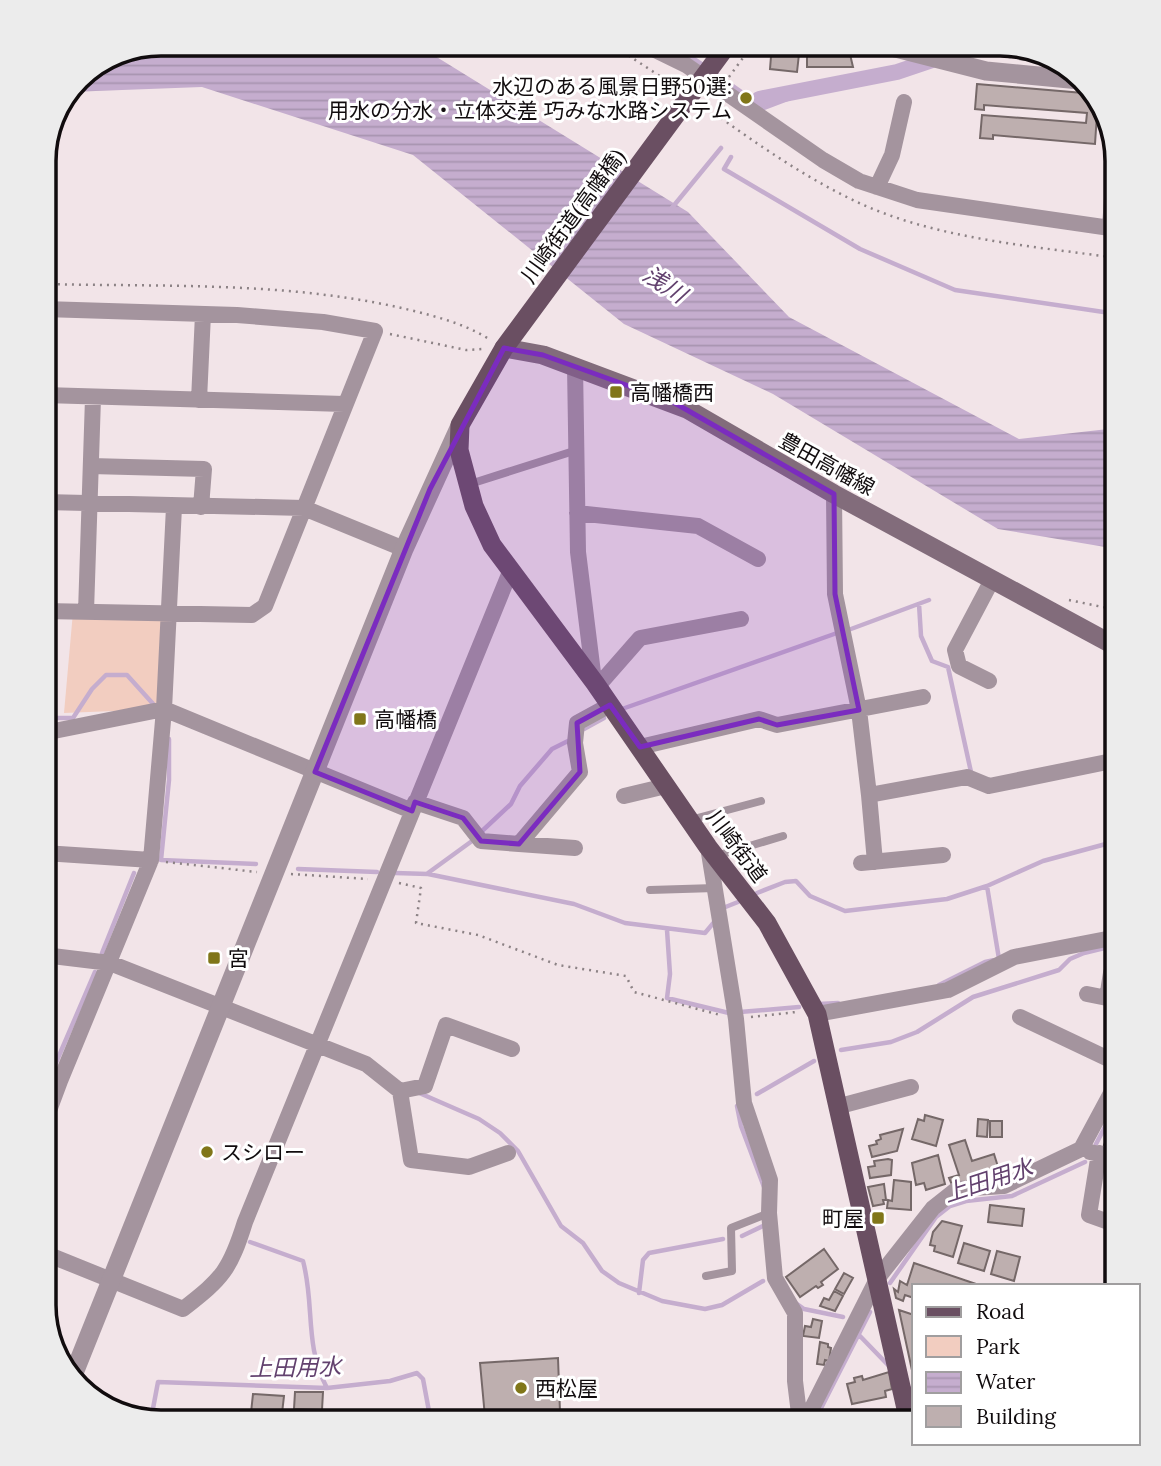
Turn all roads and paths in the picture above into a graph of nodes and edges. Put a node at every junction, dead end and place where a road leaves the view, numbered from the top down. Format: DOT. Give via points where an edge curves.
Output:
graph roads {
  1 [pos="668,56"];
  2 [pos="719,56"];
  3 [pos="744,56"];
  4 [pos="927,56"];
  5 [pos="1064,78"];
  6 [pos="721,88"];
  7 [pos="904,102"];
  8 [pos="877,187"];
  9 [pos="1105,227"];
  10 [pos="56,284"];
  11 [pos="56,309"];
  12 [pos="202,314"];
  13 [pos="375,331"];
  14 [pos="504,348"];
  15 [pos="575,366"];
  16 [pos="56,396"];
  17 [pos="93,398"];
  18 [pos="199,400"];
  19 [pos="344,404"];
  20 [pos="460,425"];
  21 [pos="577,450"];
  22 [pos="91,466"];
  23 [pos="467,485"];
  24 [pos="834,494"];
  25 [pos="56,502"];
  26 [pos="88,503"];
  27 [pos="174,507"];
  28 [pos="201,507"];
  29 [pos="304,508"];
  30 [pos="576,513"];
  31 [pos="404,549"];
  32 [pos="758,559"];
  33 [pos="510,572"];
  34 [pos="992,580"];
  35 [pos="56,611"];
  36 [pos="86,612"];
  37 [pos="169,615"];
  38 [pos="741,619"];
  39 [pos="1105,641"];
  40 [pos="989,681"];
  41 [pos="596,685"];
  42 [pos="923,697"];
  43 [pos="610,705"];
  44 [pos="164,709"];
  45 [pos="859,710"];
  46 [pos="56,731"];
  47 [pos="640,747"];
  48 [pos="1105,762"];
  49 [pos="315,772"];
  50 [pos="666,786"];
  51 [pos="869,795"];
  52 [pos="624,796"];
  53 [pos="761,801"];
  54 [pos="413,807"];
  55 [pos="690,821"];
  56 [pos="783,836"];
  57 [pos="519,844"];
  58 [pos="575,848"];
  59 [pos="712,852"];
  60 [pos="56,854"];
  61 [pos="943,855"];
  62 [pos="151,860"];
  63 [pos="274,873"];
  64 [pos="383,880"];
  65 [pos="715,888"];
  66 [pos="650,890"];
  67 [pos="1105,939"];
  68 [pos="56,956"];
  69 [pos="110,963"];
  70 [pos="1087,994"];
  71 [pos="1105,998"];
  72 [pos="219,1006"];
  73 [pos="817,1014"];
  74 [pos="1020,1017"];
  75 [pos="736,1019"];
  76 [pos="316,1046"];
  77 [pos="512,1049"];
  78 [pos="1105,1057"];
  79 [pos="56,1080"];
  80 [pos="60,1081"];
  81 [pos="911,1087"];
  82 [pos="400,1091"];
  83 [pos="56,1092"];
  84 [pos="1105,1105"];
  85 [pos="840,1106"];
  86 [pos="1081,1149"];
  87 [pos="508,1153"];
  88 [pos="1098,1153"];
  89 [pos="1105,1155"];
  90 [pos="769,1213"];
  91 [pos="1105,1220"];
  92 [pos="56,1258"];
  93 [pos="706,1276"];
  94 [pos="877,1279"];
  95 [pos="111,1280"];
  96 [pos="77,1366"];
  97 [pos="800,1410"];
  98 [pos="810,1410"];
  99 [pos="906,1410"];
  1 -- 6 [label="street"];
  2 -- 14 [label="main road, 川崎街道(高幡橋)"];
  3 -- 6 [label="path"];
  4 -- 5 [label="street" via="986,71"];
  6 -- 8 [label="street" via="841,172"];
  7 -- 8 [label="street" via="892,155"];
  8 -- 9 [label="street" via="950,206"];
  10 -- 14 [label="path" via="206,287 336,297 470,327"];
  11 -- 12 [label="street"];
  12 -- 13 [label="street" via="323,322"];
  12 -- 18 [label="street"];
  13 -- 14 [label="path" via="466,350"];
  13 -- 19 [label="street"];
  14 -- 15 [label="main road, 豊田高幡線" via="524,349"];
  14 -- 20 [label="main road"];
  15 -- 21 [label="street"];
  15 -- 24 [label="main road, 豊田高幡線" via="687,409"];
  16 -- 17 [label="street"];
  17 -- 18 [label="street"];
  17 -- 22 [label="street"];
  18 -- 19 [label="street"];
  19 -- 29 [label="street"];
  20 -- 23 [label="main road, 川崎街道" via="459,450"];
  20 -- 31 [label="street"];
  21 -- 23 [label="lane"];
  21 -- 30 [label="street"];
  22 -- 26 [label="street"];
  22 -- 28 [label="street" via="204,469"];
  23 -- 33 [label="main road, 川崎街道" via="481,524"];
  24 -- 34 [label="main road, 豊田高幡線"];
  24 -- 45 [label="street" via="835,594"];
  25 -- 26 [label="street"];
  26 -- 27 [label="street"];
  26 -- 36 [label="street"];
  27 -- 28 [label="street"];
  27 -- 37 [label="street"];
  28 -- 29 [label="street"];
  29 -- 31 [label="street"];
  29 -- 37 [label="street" via="265,606 252,615"];
  30 -- 32 [label="street" via="698,526"];
  30 -- 41 [label="street"];
  31 -- 49 [label="street"];
  33 -- 41 [label="main road, 川崎街道"];
  33 -- 54 [label="street"];
  34 -- 39 [label="main road, 豊田高幡線"];
  34 -- 40 [label="street" via="955,650 959,666"];
  35 -- 36 [label="street"];
  36 -- 37 [label="street"];
  37 -- 44 [label="street"];
  38 -- 41 [label="street" via="640,638"];
  41 -- 43 [label="main road, 川崎街道"];
  42 -- 45 [label="street"];
  43 -- 47 [label="main road, 川崎街道"];
  43 -- 57 [label="street" via="577,723 580,772"];
  44 -- 46 [label="street"];
  44 -- 49 [label="street"];
  44 -- 62 [label="street"];
  45 -- 47 [label="street" via="777,725 759,719"];
  45 -- 51 [label="street"];
  47 -- 50 [label="main road, 川崎街道"];
  48 -- 51 [label="street" via="989,786 967,777"];
  49 -- 54 [label="street"];
  49 -- 63 [label="street"];
  50 -- 52 [label="street"];
  50 -- 55 [label="main road, 川崎街道"];
  51 -- 61 [label="street" via="868,863"];
  53 -- 55 [label="lane"];
  54 -- 57 [label="street" via="463,818 481,841"];
  54 -- 64 [label="street"];
  55 -- 59 [label="main road, 川崎街道"];
  56 -- 59 [label="lane"];
  57 -- 58 [label="street"];
  59 -- 65 [label="street"];
  59 -- 73 [label="main road, 川崎街道" via="767,923"];
  60 -- 62 [label="street"];
  62 -- 63 [label="path"];
  62 -- 69 [label="street"];
  63 -- 64 [label="path"];
  63 -- 72 [label="street"];
  64 -- 75 [label="path" via="421,888 416,923 478,935 558,965 625,976 634,992"];
  64 -- 76 [label="street"];
  65 -- 66 [label="lane"];
  65 -- 75 [label="street"];
  67 -- 73 [label="street" via="1014,957 948,990"];
  68 -- 69 [label="street"];
  69 -- 72 [label="street"];
  69 -- 80 [label="street"];
  70 -- 71 [label="street"];
  72 -- 76 [label="street"];
  72 -- 95 [label="street"];
  73 -- 75 [label="path"];
  73 -- 85 [label="main road, 川崎街道"];
  74 -- 78 [label="street"];
  75 -- 90 [label="street" via="744,1103 770,1180"];
  76 -- 82 [label="street" via="366,1064"];
  76 -- 95 [label="street" via="232,1262 215,1284 183,1308"];
  77 -- 82 [label="street" via="446,1025 425,1086"];
  79 -- 80 [label="street"];
  80 -- 83 [label="street"];
  81 -- 85 [label="street"];
  82 -- 87 [label="street" via="411,1160 469,1167"];
  84 -- 86 [label="street"];
  85 -- 94 [label="main road, 川崎街道"];
  86 -- 88 [label="street"];
  86 -- 94 [label="street" via="1004,1186 957,1189 933,1208"];
  88 -- 89 [label="street"];
  88 -- 91 [label="street" via="1089,1214"];
  90 -- 93 [label="lane" via="731,1228 732,1271"];
  90 -- 97 [label="street" via="775,1278 795,1313"];
  92 -- 95 [label="street"];
  94 -- 98 [label="street"];
  94 -- 99 [label="main road, 川崎街道"];
  95 -- 96 [label="street"];
}
